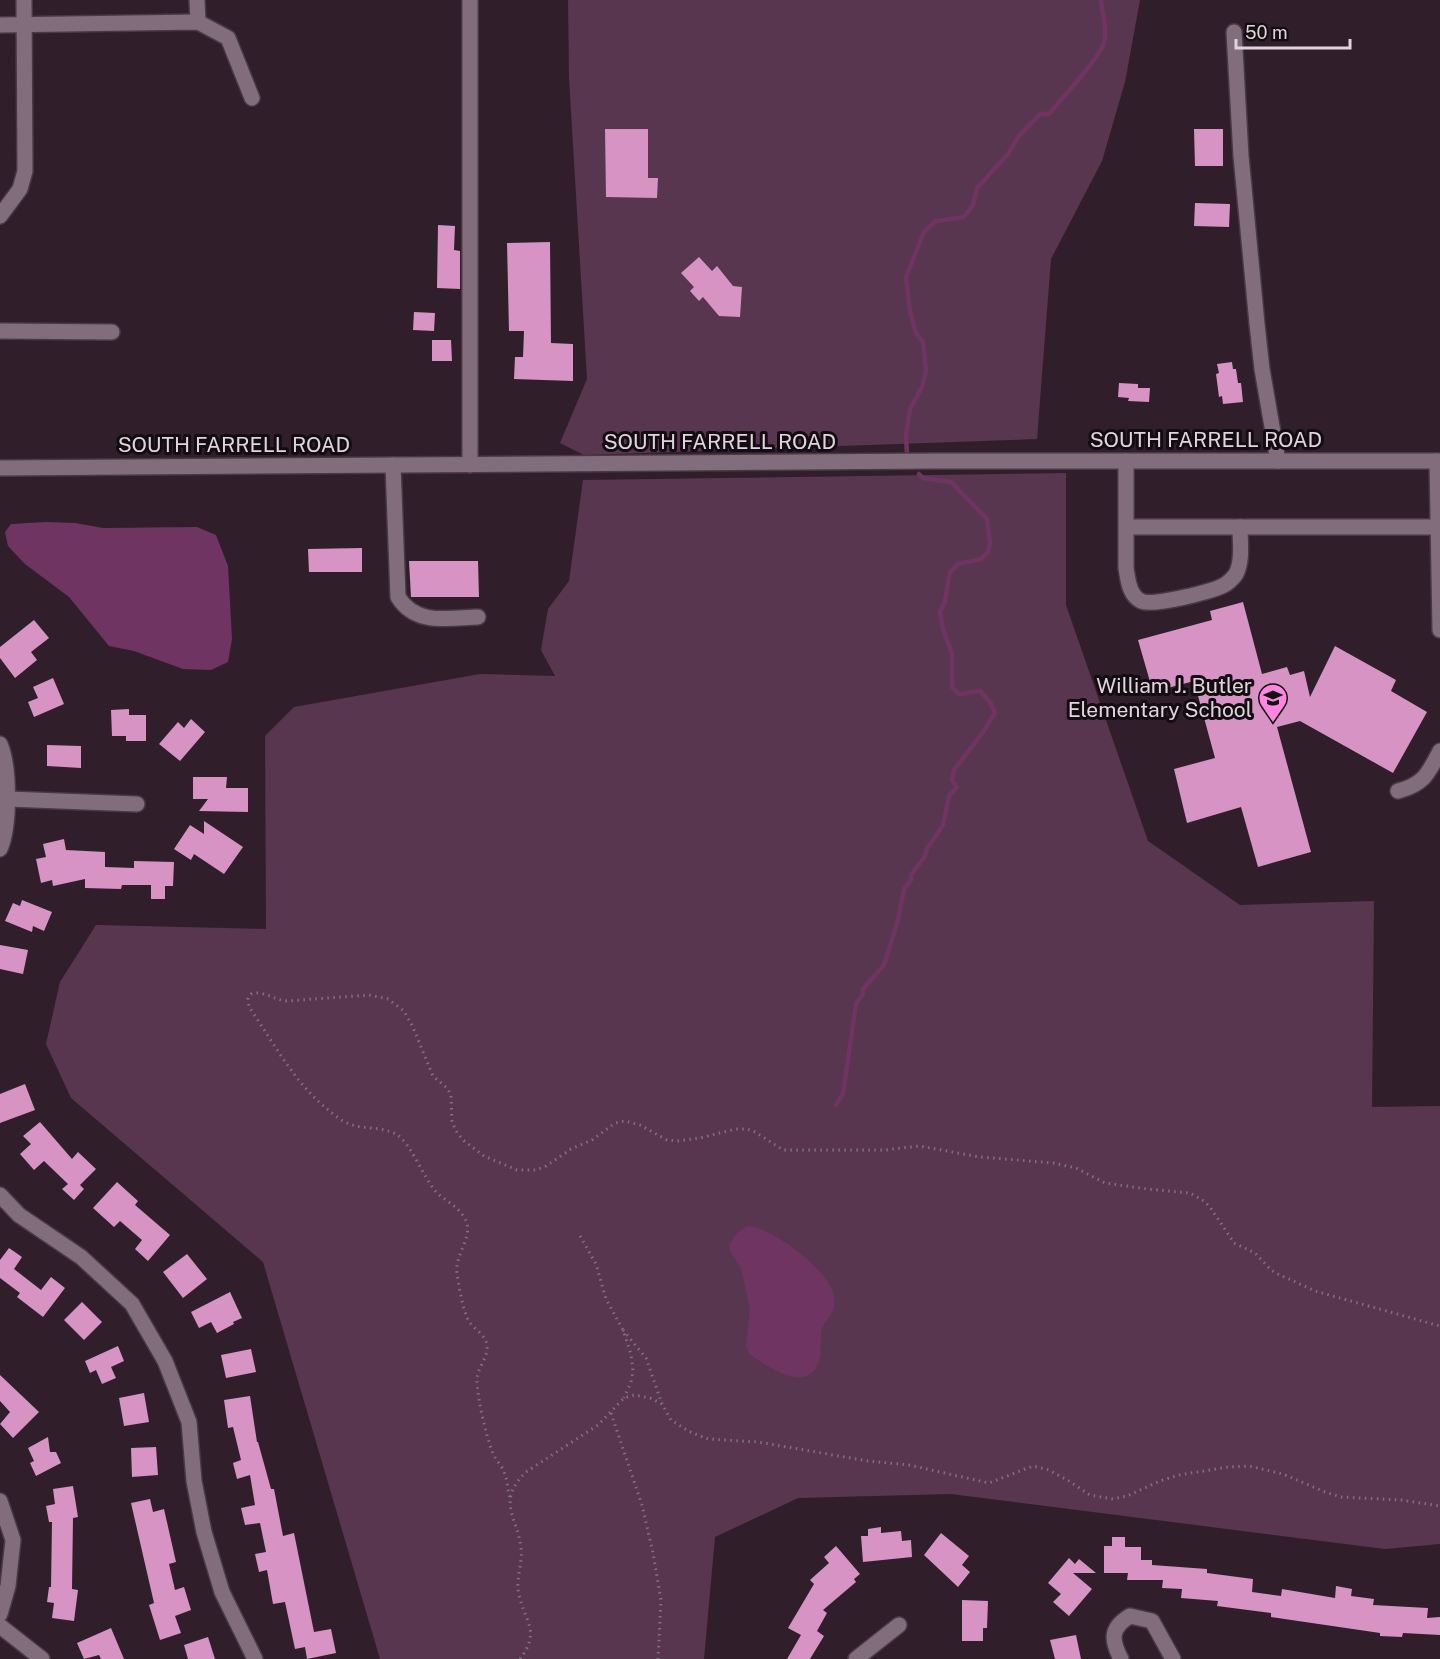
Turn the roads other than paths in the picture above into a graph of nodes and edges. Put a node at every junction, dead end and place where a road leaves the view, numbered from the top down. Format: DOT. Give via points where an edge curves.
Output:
graph roads {
  1 [pos="24,0"];
  2 [pos="197,0"];
  3 [pos="470,0"];
  4 [pos="198,22"];
  5 [pos="0,24"];
  6 [pos="25,24"];
  7 [pos="1234,32"];
  8 [pos="252,98"];
  9 [pos="0,216"];
  10 [pos="0,331"];
  11 [pos="112,332"];
  12 [pos="1126,461"];
  13 [pos="1278,461"];
  14 [pos="1438,461"];
  15 [pos="393,465"];
  16 [pos="470,465"];
  17 [pos="0,468"];
  18 [pos="1437,526"];
  19 [pos="1126,527"];
  20 [pos="1240,527"];
  21 [pos="478,616"];
  22 [pos="1440,630"];
  23 [pos="0,744"];
  24 [pos="1440,751"];
  25 [pos="1398,791"];
  26 [pos="8,799"];
  27 [pos="137,804"];
  28 [pos="0,849"];
  29 [pos="0,1195"];
  30 [pos="0,1501"];
  31 [pos="0,1614"];
  32 [pos="898,1625"];
  33 [pos="0,1626"];
  34 [pos="42,1659"];
  35 [pos="255,1659"];
  36 [pos="856,1659"];
  37 [pos="1121,1659"];
  38 [pos="1173,1659"];
  1 -- 6 [label="street"];
  2 -- 4 [label="street"];
  3 -- 16 [label="street"];
  4 -- 6 [label="street"];
  4 -- 8 [label="street" via="228,38"];
  5 -- 6 [label="street"];
  6 -- 9 [label="street" via="25,171 20,189"];
  7 -- 13 [label="street" via="1257,324"];
  10 -- 11 [label="street"];
  12 -- 13 [label="street, SOUTH FARRELL ROAD"];
  12 -- 16 [label="street, SOUTH FARRELL ROAD"];
  12 -- 19 [label="street"];
  13 -- 14 [label="street, SOUTH FARRELL ROAD"];
  14 -- 18 [label="street"];
  15 -- 16 [label="street, SOUTH FARRELL ROAD"];
  15 -- 17 [label="street, SOUTH FARRELL ROAD"];
  15 -- 21 [label="street" via="398,597 405,608 430,619"];
  18 -- 20 [label="street"];
  18 -- 22 [label="street"];
  19 -- 20 [label="street"];
  19 -- 20 [label="street" via="1129,584 1134,596 1149,604 1225,585 1240,564"];
  23 -- 26 [label="street" via="5,755"];
  24 -- 25 [label="street" via="1420,782"];
  26 -- 27 [label="street"];
  26 -- 28 [label="street"];
  29 -- 35 [label="street" via="19,1215 81,1257 132,1304 165,1361 189,1422 194,1481 222,1592"];
  30 -- 31 [label="street" via="13,1540 8,1586"];
  32 -- 36 [label="street"];
  33 -- 34 [label="street"];
  37 -- 38 [label="street" via="1114,1633 1118,1623 1130,1616 1152,1621"];
}
